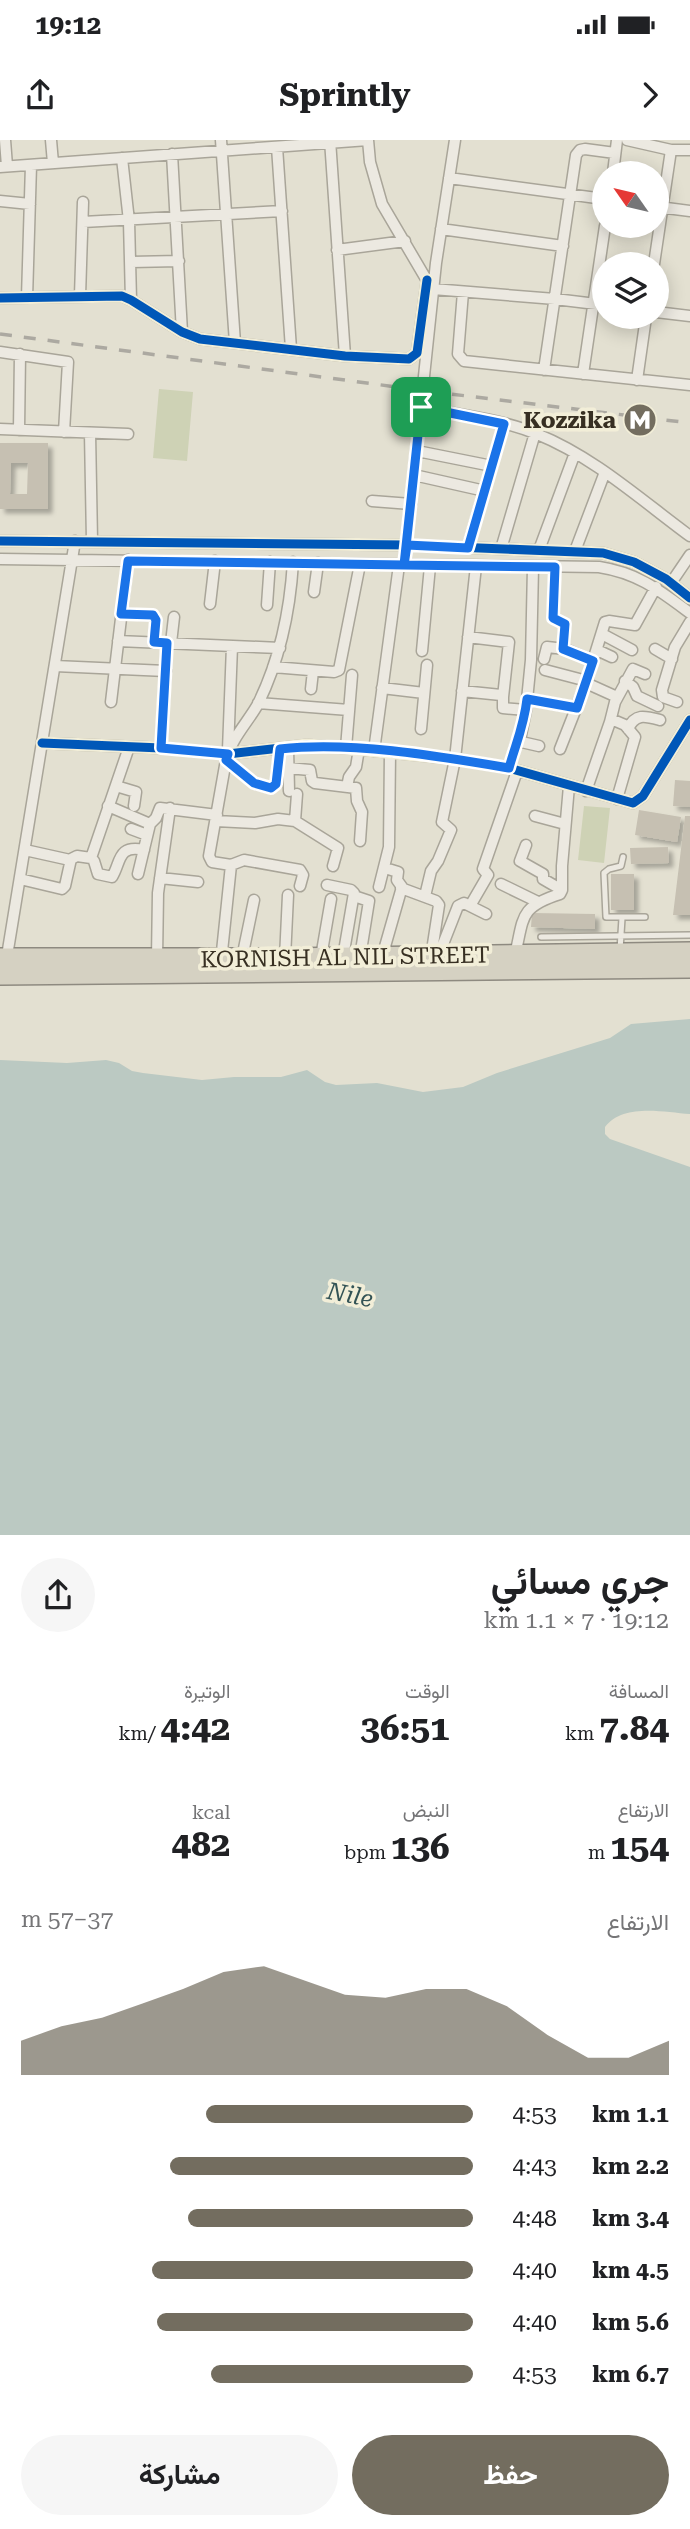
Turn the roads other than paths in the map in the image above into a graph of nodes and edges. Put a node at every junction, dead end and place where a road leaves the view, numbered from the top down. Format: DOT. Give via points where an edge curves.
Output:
graph roads {
  1 [pos="5,140"];
  2 [pos="51,140"];
  3 [pos="368,140"];
  4 [pos="455,140"];
  5 [pos="617,140"];
  6 [pos="626,140"];
  7 [pos="330,141"];
  8 [pos="653,143"];
  9 [pos="221,146"];
  10 [pos="277,147"];
  11 [pos="671,150"];
  12 [pos="690,150"];
  13 [pos="615,153"];
  14 [pos="172,155"];
  15 [pos="122,158"];
  16 [pos="614,161"];
  17 [pos="669,161"];
  18 [pos="53,163"];
  19 [pos="31,165"];
  20 [pos="4,167"];
  21 [pos="449,178"];
  22 [pos="571,195"];
  23 [pos="592,198"];
  24 [pos="0,201"];
  25 [pos="83,201"];
  26 [pos="30,204"];
  27 [pos="669,208"];
  28 [pos="282,211"];
  29 [pos="690,211"];
  30 [pos="227,214"];
  31 [pos="176,218"];
  32 [pos="129,220"];
  33 [pos="83,222"];
  34 [pos="441,229"];
  35 [pos="405,241"];
  36 [pos="563,246"];
  37 [pos="337,250"];
  38 [pos="178,261"];
  39 [pos="131,262"];
  40 [pos="430,285"];
  41 [pos="463,292"];
  42 [pos="80,296"];
  43 [pos="0,298"];
  44 [pos="27,298"];
  45 [pos="555,299"];
  46 [pos="131,300"];
  47 [pos="592,303"];
  48 [pos="690,304"];
  49 [pos="669,314"];
  50 [pos="689,316"];
  51 [pos="593,329"];
  52 [pos="644,329"];
  53 [pos="183,332"];
  54 [pos="235,343"];
  55 [pos="291,349"];
  56 [pos="0,352"];
  57 [pos="20,355"];
  58 [pos="345,356"];
  59 [pos="544,370"];
  60 [pos="583,374"];
  61 [pos="637,380"];
  62 [pos="690,385"];
  63 [pos="421,407"];
  64 [pos="504,424"];
  65 [pos="0,429"];
  66 [pos="19,430"];
  67 [pos="64,432"];
  68 [pos="90,433"];
  69 [pos="534,433"];
  70 [pos="128,434"];
  71 [pos="417,451"];
  72 [pos="575,453"];
  73 [pos="492,466"];
  74 [pos="605,472"];
  75 [pos="414,475"];
  76 [pos="485,491"];
  77 [pos="372,501"];
  78 [pos="411,504"];
  79 [pos="690,536"];
  80 [pos="0,541"];
  81 [pos="75,541"];
  82 [pos="92,541"];
  83 [pos="407,545"];
  84 [pos="468,548"];
  85 [pos="501,549"];
  86 [pos="539,550"];
  87 [pos="575,551"];
  88 [pos="690,555"];
  89 [pos="0,559"];
  90 [pos="72,560"];
  91 [pos="128,561"];
  92 [pos="215,561"];
  93 [pos="270,562"];
  94 [pos="293,562"];
  95 [pos="318,563"];
  96 [pos="360,564"];
  97 [pos="402,565"];
  98 [pos="430,566"];
  99 [pos="476,566"];
  100 [pos="533,567"];
  101 [pos="555,567"];
  102 [pos="671,583"];
  103 [pos="656,587"];
  104 [pos="314,592"];
  105 [pos="690,598"];
  106 [pos="210,604"];
  107 [pos="267,604"];
  108 [pos="690,613"];
  109 [pos="121,614"];
  110 [pos="174,617"];
  111 [pos="690,622"];
  112 [pos="602,634"];
  113 [pos="468,637"];
  114 [pos="118,640"];
  115 [pos="154,642"];
  116 [pos="169,643"];
  117 [pos="232,646"];
  118 [pos="280,648"];
  119 [pos="563,649"];
  120 [pos="655,649"];
  121 [pos="632,650"];
  122 [pos="422,651"];
  123 [pos="595,656"];
  124 [pos="612,657"];
  125 [pos="671,659"];
  126 [pos="427,665"];
  127 [pos="55,666"];
  128 [pos="273,667"];
  129 [pos="115,669"];
  130 [pos="166,671"];
  131 [pos="313,671"];
  132 [pos="645,674"];
  133 [pos="352,675"];
  134 [pos="625,681"];
  135 [pos="587,682"];
  136 [pos="383,688"];
  137 [pos="311,689"];
  138 [pos="462,691"];
  139 [pos="424,693"];
  140 [pos="503,697"];
  141 [pos="617,697"];
  142 [pos="111,702"];
  143 [pos="677,702"];
  144 [pos="258,703"];
  145 [pos="526,705"];
  146 [pos="658,706"];
  147 [pos="577,708"];
  148 [pos="349,710"];
  149 [pos="611,719"];
  150 [pos="660,720"];
  151 [pos="690,720"];
  152 [pos="421,729"];
  153 [pos="628,729"];
  154 [pos="517,741"];
  155 [pos="42,743"];
  156 [pos="539,746"];
  157 [pos="129,747"];
  158 [pos="161,748"];
  159 [pos="284,748"];
  160 [pos="346,748"];
  161 [pos="359,749"];
  162 [pos="560,749"];
  163 [pos="374,751"];
  164 [pos="390,752"];
  165 [pos="227,755"];
  166 [pos="455,759"];
  167 [pos="288,768"];
  168 [pos="513,770"];
  169 [pos="116,786"];
  170 [pos="347,786"];
  171 [pos="569,786"];
  172 [pos="586,791"];
  173 [pos="617,799"];
  174 [pos="108,806"];
  175 [pos="134,806"];
  176 [pos="165,808"];
  177 [pos="536,816"];
  178 [pos="216,818"];
  179 [pos="295,821"];
  180 [pos="565,824"];
  181 [pos="131,830"];
  182 [pos="148,830"];
  183 [pos="360,841"];
  184 [pos="526,845"];
  185 [pos="25,850"];
  186 [pos="144,850"];
  187 [pos="623,857"];
  188 [pos="91,858"];
  189 [pos="70,860"];
  190 [pos="231,865"];
  191 [pos="333,866"];
  192 [pos="385,868"];
  193 [pos="138,874"];
  194 [pos="160,878"];
  195 [pos="20,879"];
  196 [pos="198,882"];
  197 [pos="501,884"];
  198 [pos="327,885"];
  199 [pos="300,886"];
  200 [pos="379,887"];
  201 [pos="401,888"];
  202 [pos="562,890"];
  203 [pos="288,895"];
  204 [pos="354,896"];
  205 [pos="425,896"];
  206 [pos="331,899"];
  207 [pos="254,900"];
  208 [pos="538,902"];
  209 [pos="470,906"];
  210 [pos="486,914"];
  211 [pos="645,917"];
  212 [pos="622,918"];
  213 [pos="541,937"];
  214 [pos="620,945"];
  215 [pos="686,949"];
  216 [pos="515,955"];
  217 [pos="321,957"];
  218 [pos="352,957"];
  219 [pos="382,957"];
  220 [pos="434,957"];
  221 [pos="157,958"];
  222 [pos="242,958"];
  223 [pos="285,958"];
  224 [pos="3,959"];
  225 [pos="221,966"];
  1 -- 20 [label="street"];
  2 -- 18 [label="street"];
  3 -- 7 [label="street"];
  3 -- 35 [label="street" via="382,204"];
  4 -- 21 [label="street"];
  5 -- 13 [label="street"];
  6 -- 8 [label="street"];
  7 -- 10 [label="street"];
  7 -- 37 [label="street"];
  8 -- 11 [label="street"];
  9 -- 10 [label="street"];
  9 -- 14 [label="street"];
  9 -- 30 [label="street"];
  10 -- 28 [label="street"];
  11 -- 12 [label="street"];
  11 -- 17 [label="street"];
  13 -- 16 [label="street"];
  13 -- 22 [label="street" via="578,152"];
  14 -- 15 [label="street"];
  14 -- 31 [label="street"];
  15 -- 18 [label="street"];
  15 -- 32 [label="street"];
  18 -- 19 [label="street"];
  19 -- 20 [label="street"];
  19 -- 26 [label="street"];
  21 -- 22 [label="street"];
  21 -- 34 [label="street"];
  22 -- 23 [label="street"];
  22 -- 36 [label="street"];
  24 -- 26 [label="street"];
  25 -- 33 [label="street"];
  26 -- 44 [label="street"];
  27 -- 29 [label="street"];
  28 -- 30 [label="street"];
  28 -- 55 [label="street"];
  30 -- 31 [label="street"];
  30 -- 54 [label="street"];
  31 -- 32 [label="street"];
  31 -- 38 [label="street"];
  32 -- 33 [label="street"];
  32 -- 39 [label="street"];
  33 -- 42 [label="street"];
  34 -- 36 [label="street"];
  34 -- 40 [label="street"];
  35 -- 37 [label="street"];
  35 -- 40 [label="street"];
  36 -- 45 [label="street"];
  37 -- 58 [label="street"];
  38 -- 39 [label="street"];
  38 -- 53 [label="street"];
  39 -- 46 [label="street"];
  40 -- 41 [label="street"];
  40 -- 58 [label="street" via="416,356"];
  40 -- 63 [label="street"];
  41 -- 45 [label="street"];
  41 -- 59 [label="street" via="460,358 468,363"];
  42 -- 44 [label="street"];
  42 -- 46 [label="street"];
  43 -- 44 [label="street"];
  45 -- 47 [label="street"];
  45 -- 59 [label="street"];
  46 -- 53 [label="street"];
  48 -- 50 [label="street"];
  49 -- 50 [label="street"];
  51 -- 60 [label="street"];
  52 -- 61 [label="street"];
  53 -- 54 [label="street"];
  54 -- 55 [label="street"];
  55 -- 58 [label="street"];
  56 -- 57 [label="street"];
  57 -- 66 [label="street"];
  57 -- 67 [label="street" via="69,364"];
  59 -- 60 [label="street"];
  60 -- 61 [label="street"];
  61 -- 62 [label="street"];
  63 -- 64 [label="street"];
  63 -- 71 [label="street"];
  64 -- 69 [label="street"];
  64 -- 73 [label="street"];
  65 -- 66 [label="street"];
  66 -- 67 [label="street"];
  67 -- 68 [label="street"];
  68 -- 70 [label="street"];
  68 -- 82 [label="street"];
  69 -- 72 [label="street"];
  69 -- 85 [label="street"];
  71 -- 73 [label="street"];
  71 -- 75 [label="street"];
  72 -- 74 [label="street"];
  72 -- 86 [label="street"];
  73 -- 76 [label="street"];
  74 -- 79 [label="street"];
  74 -- 87 [label="street"];
  75 -- 76 [label="street"];
  75 -- 78 [label="street"];
  76 -- 84 [label="street"];
  77 -- 78 [label="street"];
  78 -- 83 [label="street"];
  80 -- 81 [label="street"];
  81 -- 82 [label="street"];
  81 -- 90 [label="street"];
  82 -- 83 [label="street"];
  83 -- 84 [label="street"];
  83 -- 97 [label="street"];
  84 -- 85 [label="street"];
  85 -- 86 [label="street"];
  86 -- 87 [label="street"];
  87 -- 102 [label="street" via="618,556"];
  88 -- 102 [label="street"];
  89 -- 90 [label="street"];
  90 -- 91 [label="street"];
  90 -- 127 [label="street"];
  91 -- 92 [label="street"];
  91 -- 109 [label="street"];
  92 -- 93 [label="street"];
  92 -- 106 [label="street"];
  93 -- 94 [label="street"];
  93 -- 107 [label="street"];
  94 -- 95 [label="street"];
  94 -- 118 [label="street"];
  95 -- 96 [label="street"];
  95 -- 104 [label="street"];
  96 -- 97 [label="street"];
  96 -- 131 [label="street" via="341,667 334,672"];
  97 -- 98 [label="street"];
  97 -- 136 [label="street"];
  98 -- 99 [label="street"];
  98 -- 122 [label="street"];
  99 -- 100 [label="street"];
  99 -- 113 [label="street" via="467,605"];
  100 -- 101 [label="street"];
  100 -- 145 [label="street"];
  101 -- 103 [label="street" via="619,570"];
  101 -- 119 [label="street" via="553,618 565,624"];
  102 -- 105 [label="street"];
  103 -- 108 [label="street"];
  103 -- 112 [label="street" via="635,625 607,621"];
  109 -- 114 [label="street"];
  109 -- 115 [label="street" via="153,615"];
  110 -- 116 [label="street"];
  111 -- 125 [label="street"];
  112 -- 121 [label="street"];
  112 -- 123 [label="street"];
  113 -- 138 [label="street"];
  113 -- 140 [label="street" via="509,642"];
  114 -- 115 [label="street"];
  114 -- 129 [label="street"];
  115 -- 116 [label="street"];
  116 -- 117 [label="street"];
  116 -- 130 [label="street"];
  117 -- 118 [label="street"];
  117 -- 165 [label="street"];
  118 -- 128 [label="street"];
  119 -- 123 [label="street"];
  119 -- 135 [label="street" via="546,647 544,665"];
  120 -- 125 [label="street"];
  123 -- 124 [label="street"];
  123 -- 135 [label="street"];
  125 -- 143 [label="street" via="662,694"];
  126 -- 139 [label="street"];
  127 -- 129 [label="street"];
  127 -- 155 [label="street"];
  128 -- 131 [label="street"];
  128 -- 144 [label="street"];
  129 -- 130 [label="street"];
  129 -- 142 [label="street"];
  130 -- 158 [label="street"];
  131 -- 137 [label="street"];
  132 -- 134 [label="street" via="633,669"];
  133 -- 148 [label="street"];
  134 -- 141 [label="street"];
  134 -- 146 [label="street" via="637,696"];
  135 -- 141 [label="street"];
  135 -- 147 [label="street"];
  136 -- 139 [label="street"];
  136 -- 163 [label="street"];
  138 -- 140 [label="street"];
  138 -- 166 [label="street"];
  139 -- 152 [label="street"];
  140 -- 145 [label="street" via="502,708"];
  141 -- 149 [label="street"];
  144 -- 148 [label="street"];
  144 -- 165 [label="street"];
  145 -- 147 [label="street"];
  145 -- 154 [label="street"];
  147 -- 162 [label="street"];
  148 -- 160 [label="street"];
  149 -- 153 [label="street"];
  149 -- 172 [label="street"];
  150 -- 153 [label="street" via="636,718"];
  151 -- 173 [label="street" via="643,796 637,802"];
  153 -- 173 [label="street" via="635,739"];
  154 -- 156 [label="street"];
  154 -- 168 [label="street"];
  155 -- 157 [label="street"];
  155 -- 185 [label="street"];
  157 -- 158 [label="street"];
  157 -- 169 [label="street"];
  158 -- 165 [label="street"];
  159 -- 160 [label="street"];
  159 -- 165 [label="street"];
  159 -- 165 [label="street" via="276,784 271,788 254,783"];
  159 -- 167 [label="street"];
  160 -- 161 [label="street"];
  161 -- 163 [label="street"];
  161 -- 170 [label="street"];
  163 -- 164 [label="street"];
  164 -- 166 [label="street"];
  164 -- 192 [label="street"];
  165 -- 178 [label="street"];
  166 -- 168 [label="street"];
  166 -- 205 [label="street" via="442,822 452,823 451,830 431,871"];
  167 -- 170 [label="street" via="310,770 315,783"];
  167 -- 179 [label="street"];
  168 -- 171 [label="street"];
  168 -- 209 [label="street" via="483,868 488,875"];
  169 -- 174 [label="street"];
  169 -- 175 [label="street" via="137,793"];
  170 -- 183 [label="street" via="357,789 362,813"];
  171 -- 172 [label="street"];
  171 -- 180 [label="street"];
  172 -- 173 [label="street"];
  174 -- 182 [label="street"];
  174 -- 188 [label="street"];
  176 -- 178 [label="street"];
  176 -- 182 [label="street"];
  176 -- 194 [label="street"];
  177 -- 180 [label="street"];
  178 -- 179 [label="street"];
  178 -- 190 [label="street" via="209,859"];
  179 -- 191 [label="street" via="338,848"];
  180 -- 202 [label="street"];
  181 -- 182 [label="street"];
  182 -- 186 [label="street"];
  184 -- 202 [label="street" via="520,861"];
  185 -- 189 [label="street"];
  185 -- 195 [label="street"];
  186 -- 188 [label="street" via="133,849 120,856 114,877 99,879"];
  186 -- 193 [label="street"];
  187 -- 212 [label="lane" via="621,866 604,876 606,918"];
  188 -- 189 [label="street"];
  189 -- 195 [label="street" via="63,889"];
  190 -- 199 [label="street" via="244,860 300,870"];
  190 -- 225 [label="street"];
  192 -- 200 [label="street"];
  192 -- 201 [label="street" via="398,872"];
  194 -- 196 [label="street"];
  194 -- 221 [label="street"];
  195 -- 224 [label="street"];
  197 -- 208 [label="street"];
  198 -- 204 [label="street" via="351,890"];
  201 -- 205 [label="street"];
  201 -- 219 [label="street"];
  202 -- 208 [label="street"];
  203 -- 223 [label="street"];
  204 -- 218 [label="street"];
  204 -- 218 [label="street" via="369,901"];
  205 -- 220 [label="street" via="440,907"];
  206 -- 217 [label="street"];
  207 -- 222 [label="street"];
  208 -- 216 [label="street" via="523,916"];
  209 -- 210 [label="street"];
  209 -- 220 [label="street" via="458,906"];
  211 -- 212 [label="lane"];
  212 -- 214 [label="lane"];
  213 -- 214 [label="lane"];
  214 -- 215 [label="highway, KORNISH AL NIL STREET"];
  214 -- 216 [label="highway, KORNISH AL NIL STREET"];
  215 -- 225 [label="highway, KORNISH AL NIL STREET"];
  216 -- 220 [label="highway, KORNISH AL NIL STREET"];
  217 -- 218 [label="highway, KORNISH AL NIL STREET"];
  217 -- 223 [label="highway, KORNISH AL NIL STREET"];
  218 -- 219 [label="highway, KORNISH AL NIL STREET"];
  219 -- 220 [label="highway, KORNISH AL NIL STREET"];
  221 -- 224 [label="highway, KORNISH AL NIL STREET"];
  221 -- 225 [label="highway, KORNISH AL NIL STREET"];
  222 -- 223 [label="highway, KORNISH AL NIL STREET"];
  222 -- 225 [label="highway, KORNISH AL NIL STREET"];
  224 -- 225 [label="highway, KORNISH AL NIL STREET"];
}
